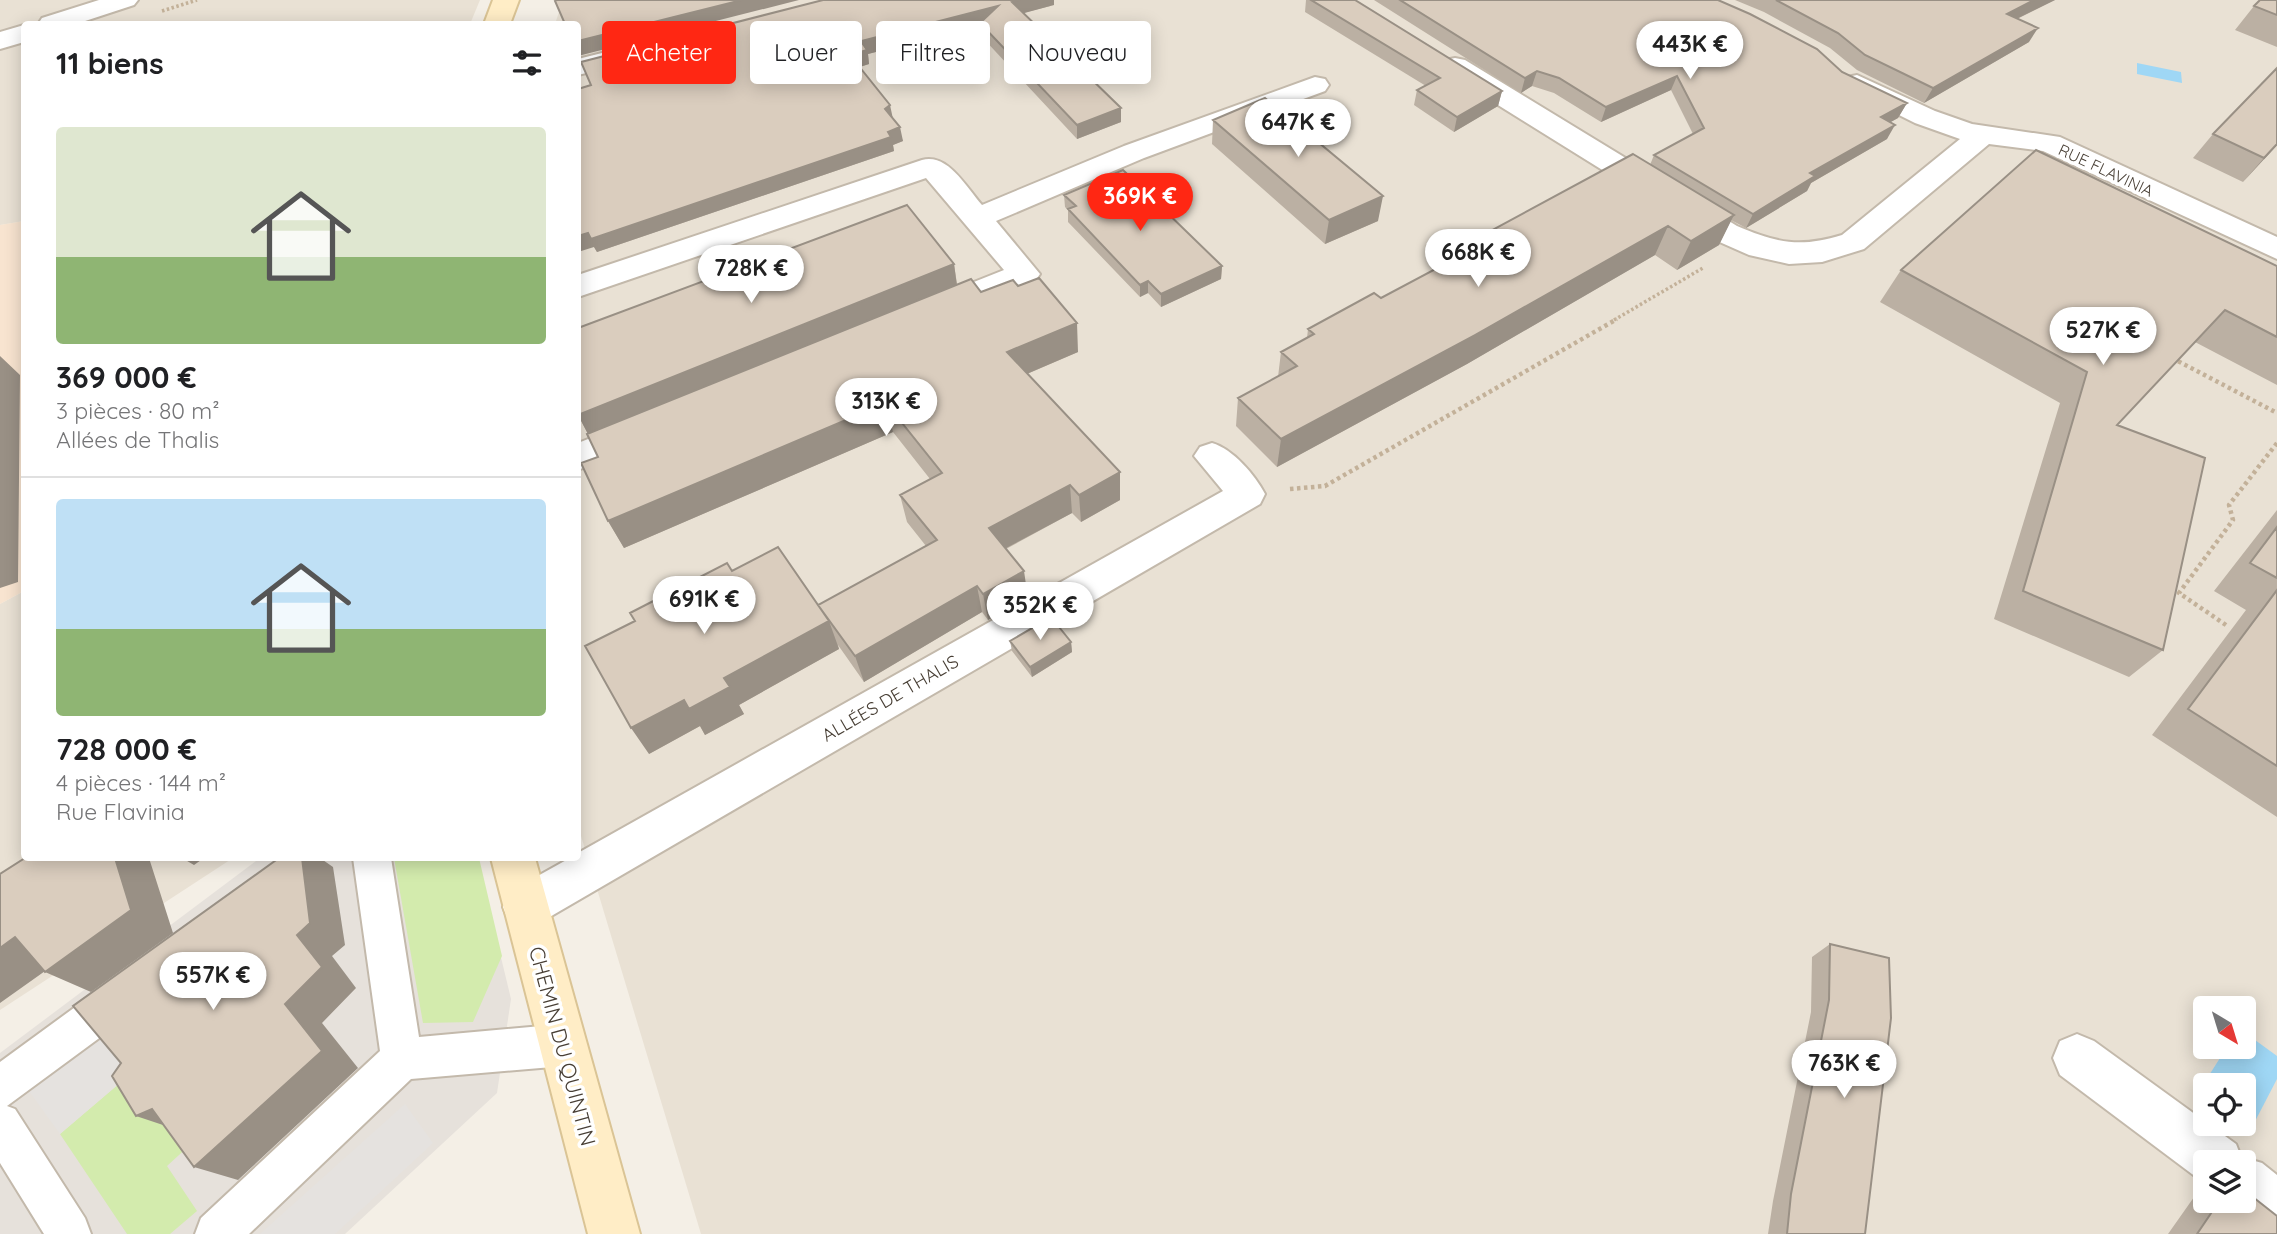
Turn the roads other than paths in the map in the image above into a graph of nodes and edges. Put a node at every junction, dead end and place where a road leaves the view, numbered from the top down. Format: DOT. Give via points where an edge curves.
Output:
graph roads {
  1 [pos="125,0"];
  2 [pos="506,0"];
  3 [pos="60,21"];
  4 [pos="498,21"];
  5 [pos="21,34"];
  6 [pos="0,41"];
  7 [pos="1427,48"];
  8 [pos="602,61"];
  9 [pos="581,66"];
  10 [pos="1837,71"];
  11 [pos="1315,85"];
  12 [pos="1983,134"];
  13 [pos="976,218"];
  14 [pos="2277,249"];
  15 [pos="581,285"];
  16 [pos="909,321"];
  17 [pos="667,420"];
  18 [pos="581,456"];
  19 [pos="1212,456"];
  20 [pos="372,861"];
  21 [pos="514,861"];
  22 [pos="525,908"];
  23 [pos="155,973"];
  24 [pos="564,1045"];
  25 [pos="2077,1058"];
  26 [pos="402,1059"];
  27 [pos="0,1088"];
  28 [pos="0,1124"];
  29 [pos="2202,1150"];
  30 [pos="2256,1190"];
  31 [pos="2277,1206"];
  32 [pos="69,1234"];
  33 [pos="217,1234"];
  34 [pos="614,1234"];
  1 -- 3 [label="street"];
  2 -- 4 [label="street"];
  5 -- 6 [label="street"];
  7 -- 12 [label="street" via="1745,242 1789,254 1822,252 1853,242"];
  8 -- 9 [label="street"];
  10 -- 12 [label="street, RUE FLAVINIA" via="1925,117"];
  11 -- 13 [label="street" via="1134,152"];
  12 -- 14 [label="street, RUE FLAVINIA" via="2050,144"];
  13 -- 15 [label="street" via="932,166"];
  13 -- 16 [label="street" via="1024,274"];
  17 -- 18 [label="street"];
  19 -- 22 [label="street, ALLÉES DE THALIS" via="1247,494"];
  20 -- 26 [label="lane"];
  21 -- 22 [label="street, CHEMIN DU QUINTIN"];
  22 -- 24 [label="street, CHEMIN DU QUINTIN"];
  23 -- 27 [label="lane"];
  24 -- 26 [label="lane"];
  24 -- 34 [label="street, CHEMIN DU QUINTIN"];
  25 -- 29 [label="street"];
  26 -- 33 [label="lane"];
  28 -- 32 [label="lane"];
  30 -- 31 [label="street"];
}
